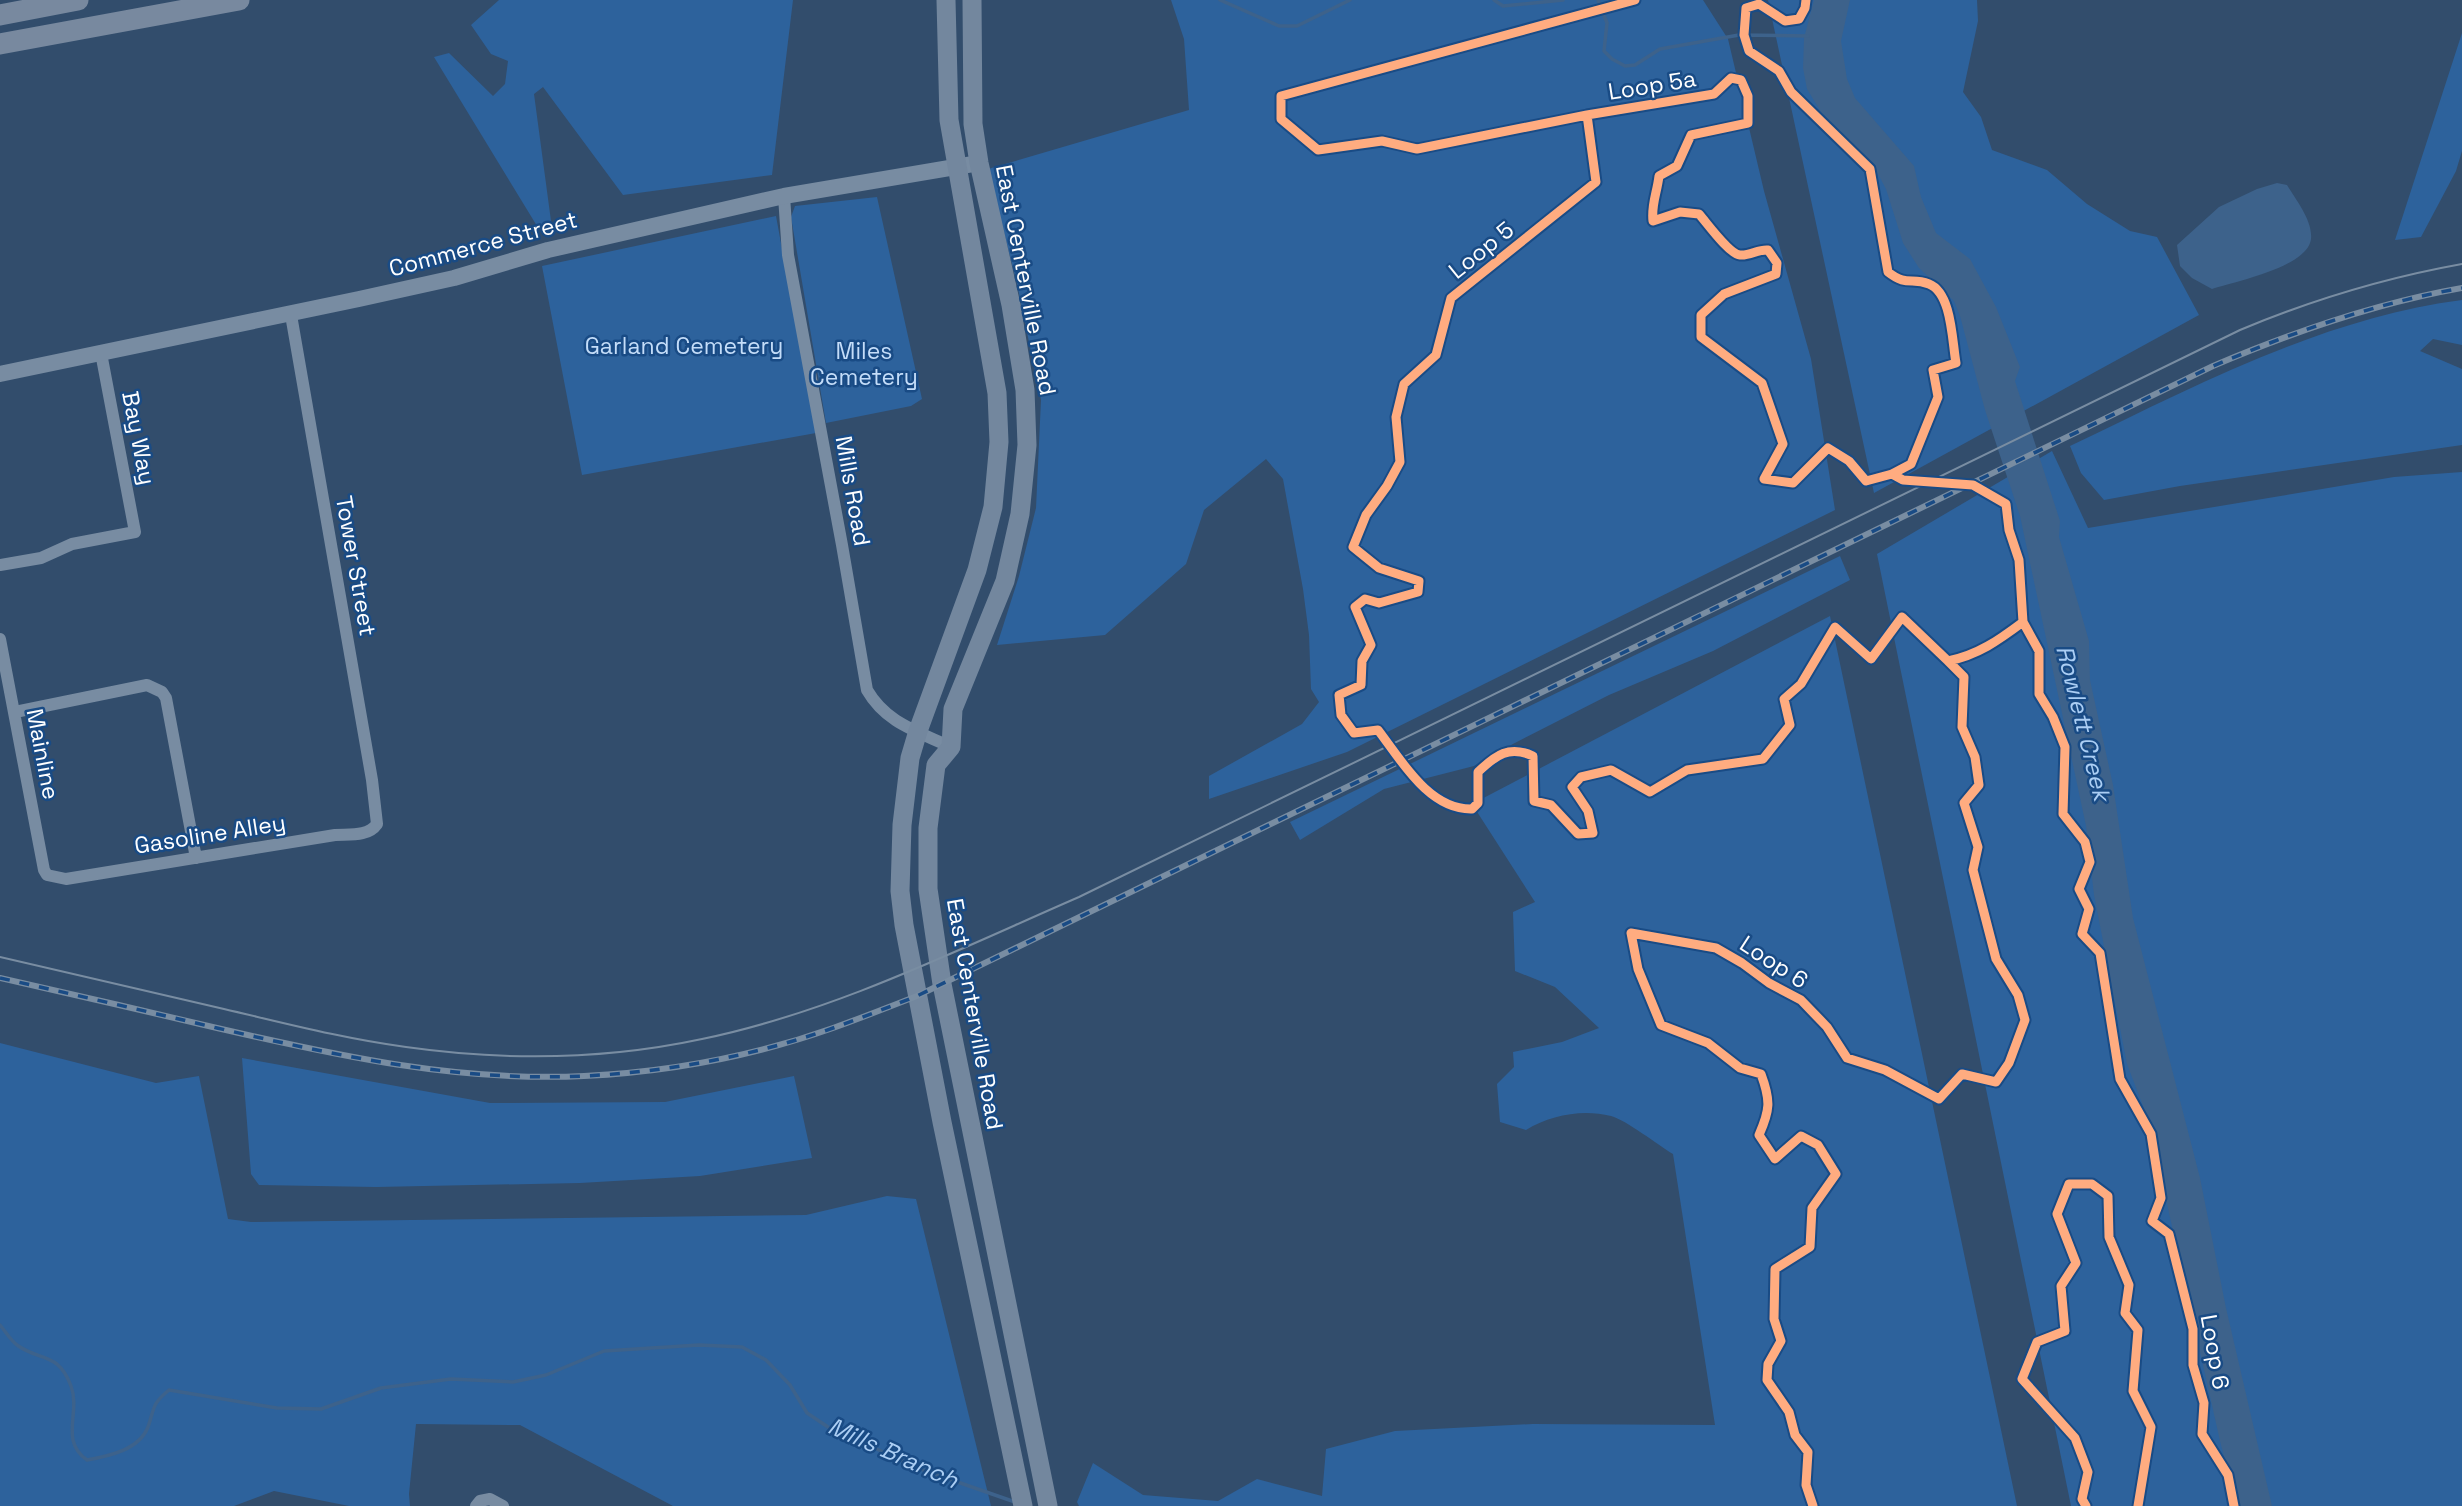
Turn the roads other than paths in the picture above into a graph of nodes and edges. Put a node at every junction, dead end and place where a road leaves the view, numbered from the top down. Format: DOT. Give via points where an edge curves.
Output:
graph roads {
  1 [pos="78,0"];
  2 [pos="239,0"];
  3 [pos="946,0"];
  4 [pos="972,0"];
  5 [pos="0,15"];
  6 [pos="0,44"];
  7 [pos="979,163"];
  8 [pos="957,167"];
  9 [pos="784,196"];
  10 [pos="291,315"];
  11 [pos="101,353"];
  12 [pos="0,374"];
  13 [pos="0,565"];
  14 [pos="0,639"];
  15 [pos="15,712"];
  16 [pos="918,731"];
  17 [pos="951,747"];
  18 [pos="377,824"];
  19 [pos="928,855"];
  20 [pos="196,858"];
  21 [pos="900,862"];
  22 [pos="47,875"];
  23 [pos="969,1117"];
  24 [pos="942,1122"];
  25 [pos="1011,1326"];
  26 [pos="986,1331"];
  27 [pos="478,1504"];
  28 [pos="503,1506"];
  29 [pos="1023,1506"];
  30 [pos="1048,1506"];
  1 -- 5 [label="main road"];
  2 -- 6 [label="main road"];
  3 -- 8 [label="main road, East Centerville Road" via="949,120"];
  4 -- 7 [label="main road, East Centerville Road" via="971,99"];
  7 -- 8 [label="street, Commerce Street"];
  7 -- 17 [label="main road, East Centerville Road" via="1011,305 1025,390 1027,445 1020,514 1005,581 953,709"];
  8 -- 9 [label="street, Commerce Street"];
  8 -- 16 [label="main road, East Centerville Road" via="997,393 999,442 993,507 977,570"];
  9 -- 10 [label="street, Commerce Street"];
  9 -- 16 [label="street, Mills Road" via="788,255 867,690 888,717"];
  10 -- 11 [label="street, Commerce Street"];
  10 -- 18 [label="street, Tower Street"];
  11 -- 12 [label="street, Commerce Street"];
  11 -- 13 [label="street, Bay Way" via="135,532"];
  14 -- 15 [label="street, Mainline"];
  15 -- 20 [label="street" via="147,685 162,692"];
  15 -- 22 [label="street, Mainline"];
  16 -- 17 [label="street, Mills Road"];
  16 -- 21 [label="main road, East Centerville Road" via="909,769"];
  17 -- 19 [label="main road, East Centerville Road" via="936,765"];
  18 -- 20 [label="street, Gasoline Alley" via="367,833"];
  19 -- 21 [label="main road"];
  19 -- 23 [label="main road, East Centerville Road" via="935,947"];
  20 -- 22 [label="street, Gasoline Alley" via="65,879"];
  21 -- 24 [label="main road, East Centerville Road" via="904,925"];
  23 -- 24 [label="main road"];
  23 -- 25 [label="main road, East Centerville Road"];
  24 -- 26 [label="main road, East Centerville Road"];
  25 -- 26 [label="main road"];
  25 -- 30 [label="main road, East Centerville Road"];
  26 -- 29 [label="main road, East Centerville Road"];
  27 -- 28 [label="street" via="490,1499"];
}
